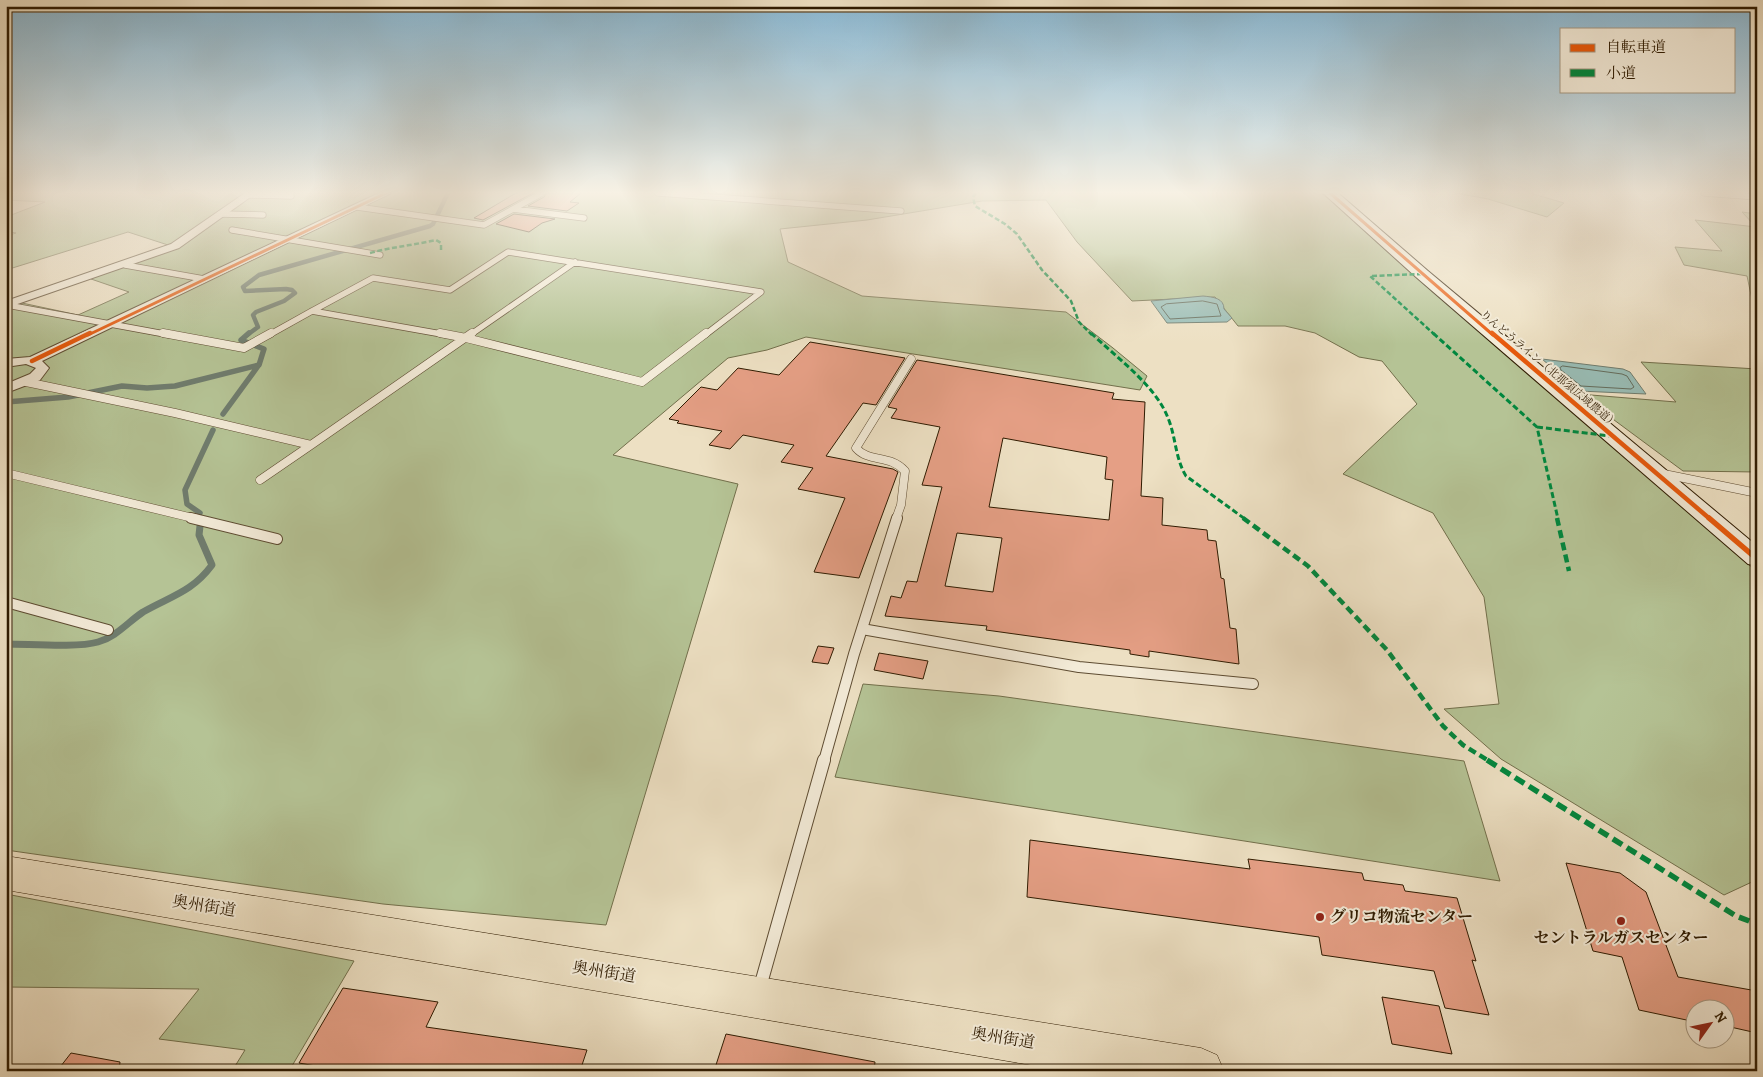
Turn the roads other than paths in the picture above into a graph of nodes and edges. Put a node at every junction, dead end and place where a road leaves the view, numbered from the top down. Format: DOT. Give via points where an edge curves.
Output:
graph roads {
  1 [pos="179,243"];
  2 [pos="279,243"];
  3 [pos="308,243"];
  4 [pos="1387,243"];
  5 [pos="380,254"];
  6 [pos="575,262"];
  7 [pos="125,265"];
  8 [pos="204,279"];
  9 [pos="6,305"];
  10 [pos="312,311"];
  11 [pos="110,324"];
  12 [pos="466,338"];
  13 [pos="911,360"];
  14 [pos="32,361"];
  15 [pos="6,362"];
  16 [pos="26,382"];
  17 [pos="6,389"];
  18 [pos="312,445"];
  19 [pos="1654,472"];
  20 [pos="6,473"];
  21 [pos="260,480"];
  22 [pos="1757,493"];
  23 [pos="277,539"];
  24 [pos="1757,559"];
  25 [pos="6,602"];
  26 [pos="862,629"];
  27 [pos="108,630"];
  28 [pos="1253,684"];
  29 [pos="6,873"];
  30 [pos="757,997"];
  31 [pos="1201,1071"];
  1 -- 7 [label="street"];
  2 -- 8 [label="street"];
  3 -- 5 [label="lane"];
  4 -- 19 [label="street, りんどうライン（北那須広域農道）"];
  6 -- 10 [label="lane" via="508,252 450,290 373,278"];
  6 -- 12 [label="lane"];
  6 -- 12 [label="lane" via="761,292 642,382"];
  7 -- 8 [label="lane"];
  7 -- 9 [label="street"];
  8 -- 11 [label="street"];
  9 -- 11 [label="lane"];
  10 -- 11 [label="lane" via="244,348"];
  10 -- 12 [label="lane"];
  11 -- 14 [label="street"];
  12 -- 18 [label="lane"];
  13 -- 26 [label="lane" via="856,448 861,454 898,463 905,471 901,505"];
  14 -- 15 [label="street"];
  14 -- 16 [label="street" via="43,368 35,378"];
  16 -- 17 [label="street"];
  16 -- 18 [label="lane"];
  18 -- 21 [label="lane"];
  19 -- 22 [label="lane"];
  19 -- 24 [label="street, りんどうライン（北那須広域農道）"];
  20 -- 23 [label="lane"];
  25 -- 27 [label="lane"];
  26 -- 28 [label="lane" via="1079,667"];
  26 -- 30 [label="lane"];
  29 -- 30 [label="highway, 奥州街道"];
  30 -- 31 [label="highway, 奥州街道"];
}
